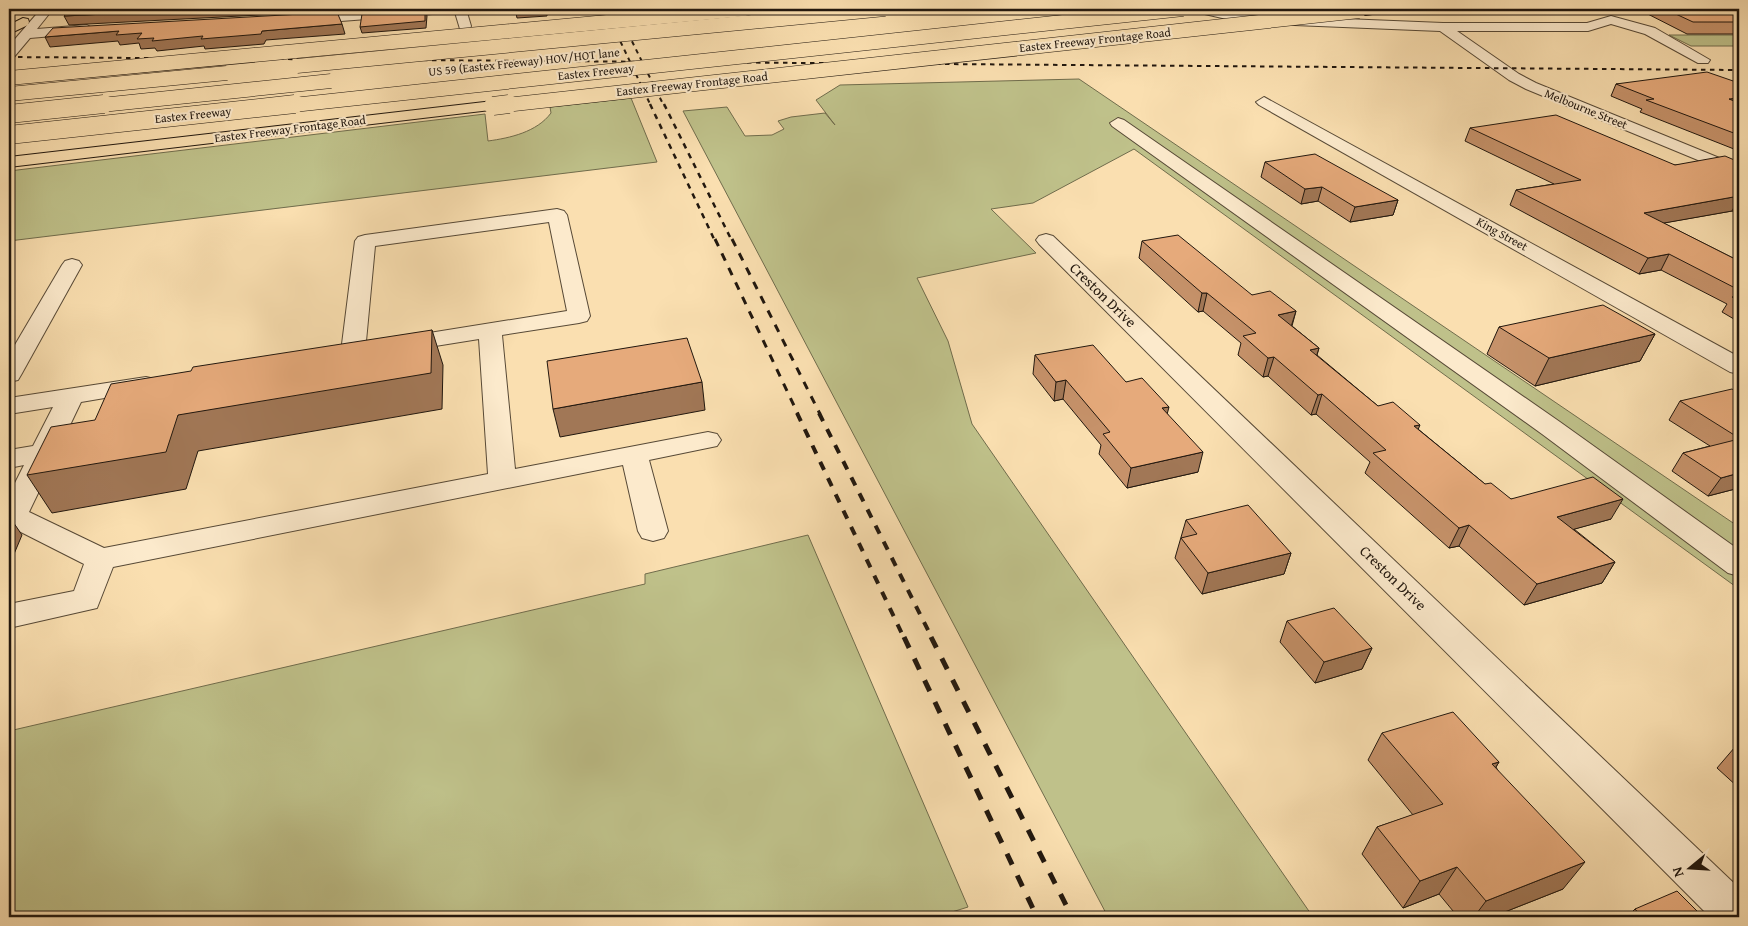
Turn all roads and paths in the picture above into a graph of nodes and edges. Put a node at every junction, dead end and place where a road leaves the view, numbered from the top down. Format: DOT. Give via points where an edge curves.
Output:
graph roads {
  1 [pos="46,9"];
  2 [pos="445,9"];
  3 [pos="460,9"];
  4 [pos="745,9"];
  5 [pos="885,9"];
  6 [pos="1183,9"];
  7 [pos="1200,9"];
  8 [pos="1376,9"];
  9 [pos="1610,14"];
  10 [pos="286,21"];
  11 [pos="465,26"];
  12 [pos="1443,27"];
  13 [pos="24,28"];
  14 [pos="99,28"];
  15 [pos="9,30"];
  16 [pos="9,35"];
  17 [pos="9,54"];
  18 [pos="1703,60"];
  19 [pos="286,67"];
  20 [pos="246,71"];
  21 [pos="9,78"];
  22 [pos="347,80"];
  23 [pos="9,94"];
  24 [pos="1264,102"];
  25 [pos="9,114"];
  26 [pos="1118,123"];
  27 [pos="9,136"];
  28 [pos="9,164"];
  29 [pos="1739,172"];
  30 [pos="1046,240"];
  31 [pos="72,265"];
  32 [pos="490,330"];
  33 [pos="17,347"];
  34 [pos="1739,367"];
  35 [pos="9,375"];
  36 [pos="168,381"];
  37 [pos="71,396"];
  38 [pos="9,406"];
  39 [pos="708,440"];
  40 [pos="79,447"];
  41 [pos="44,453"];
  42 [pos="634,454"];
  43 [pos="9,459"];
  44 [pos="502,480"];
  45 [pos="653,531"];
  46 [pos="101,559"];
  47 [pos="1739,565"];
  48 [pos="9,616"];
  49 [pos="1739,917"];
  1 -- 13 [label="street"];
  2 -- 10 [label="street"];
  3 -- 11 [label="street"];
  4 -- 21 [label="main road, bridge"];
  5 -- 19 [label="main road, bridge"];
  6 -- 27 [label="main road, Eastex Freeway, bridge"];
  7 -- 12 [label="street" via="1244,19"];
  8 -- 28 [label="main road, Eastex Freeway Frontage Road, bridge" via="493,106"];
  9 -- 12 [label="street" via="1588,27"];
  9 -- 18 [label="street"];
  12 -- 29 [label="street, Melbourne Street" via="1531,86"];
  13 -- 14 [label="street"];
  13 -- 15 [label="main road"];
  13 -- 16 [label="street"];
  13 -- 17 [label="street"];
  20 -- 23 [label="main road, bridge"];
  22 -- 25 [label="main road, bridge"];
  24 -- 34 [label="street, King Street"];
  26 -- 47 [label="street"];
  30 -- 49 [label="street, Creston Drive"];
  31 -- 33 [label="street"];
  32 -- 32 [label="street" via="343,353 365,241 557,215 580,316"];
  32 -- 44 [label="street"];
  33 -- 35 [label="street"];
  36 -- 37 [label="street"];
  37 -- 38 [label="street"];
  37 -- 41 [label="street"];
  39 -- 42 [label="street"];
  40 -- 41 [label="street"];
  41 -- 43 [label="street"];
  41 -- 46 [label="street" via="13,516"];
  42 -- 44 [label="street"];
  42 -- 45 [label="street"];
  44 -- 46 [label="street"];
  46 -- 48 [label="street" via="86,600"];
}
